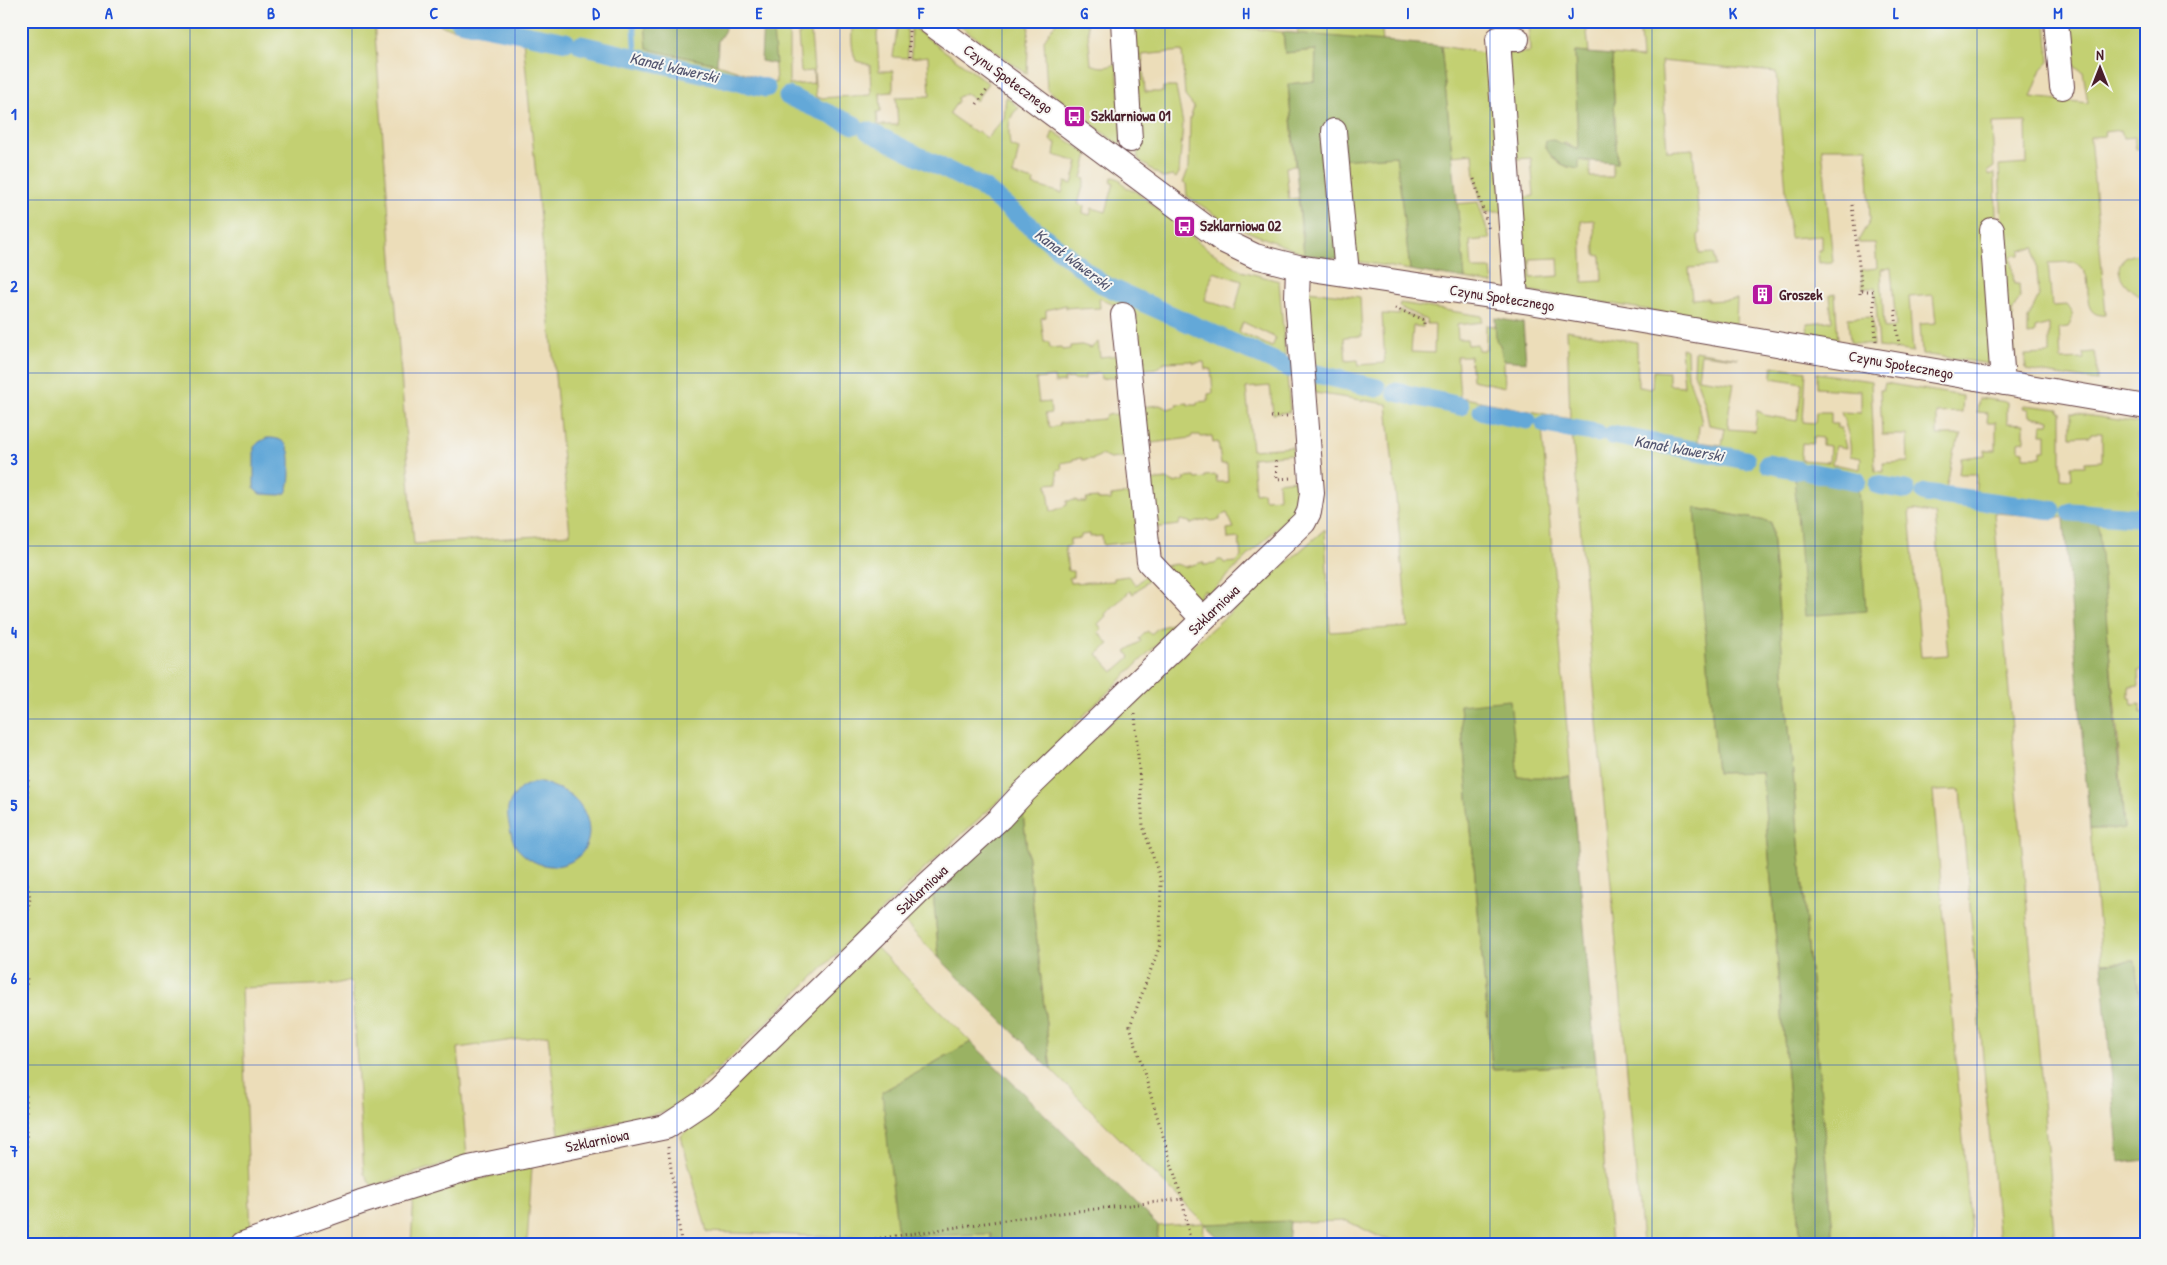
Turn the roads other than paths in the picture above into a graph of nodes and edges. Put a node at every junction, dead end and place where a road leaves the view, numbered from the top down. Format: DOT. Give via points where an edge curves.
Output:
graph roads {
  1 [pos="1123,21"];
  2 [pos="2056,21"];
  3 [pos="919,23"];
  4 [pos="1517,39"];
  5 [pos="2062,87"];
  6 [pos="1334,131"];
  7 [pos="1130,140"];
  8 [pos="1992,230"];
  9 [pos="1298,267"];
  10 [pos="1347,274"];
  11 [pos="1516,299"];
  12 [pos="1123,315"];
  13 [pos="2003,383"];
  14 [pos="2146,407"];
  15 [pos="1203,620"];
  16 [pos="243,1244"];
  1 -- 7 [label="street"];
  2 -- 5 [label="street"];
  3 -- 9 [label="street, Czynu Społecznego" via="1224,241 1254,256"];
  4 -- 11 [label="street" via="1498,39"];
  6 -- 10 [label="street"];
  8 -- 13 [label="street"];
  9 -- 10 [label="street, Czynu Społecznego"];
  9 -- 15 [label="street, Szklarniowa" via="1297,298 1312,493 1309,512 1302,526"];
  10 -- 11 [label="street, Czynu Społecznego"];
  11 -- 13 [label="street, Czynu Społecznego"];
  12 -- 15 [label="street" via="1149,562"];
  13 -- 14 [label="street, Czynu Społecznego"];
  15 -- 16 [label="street, Szklarniowa" via="718,1090 666,1127 469,1168"];
}
